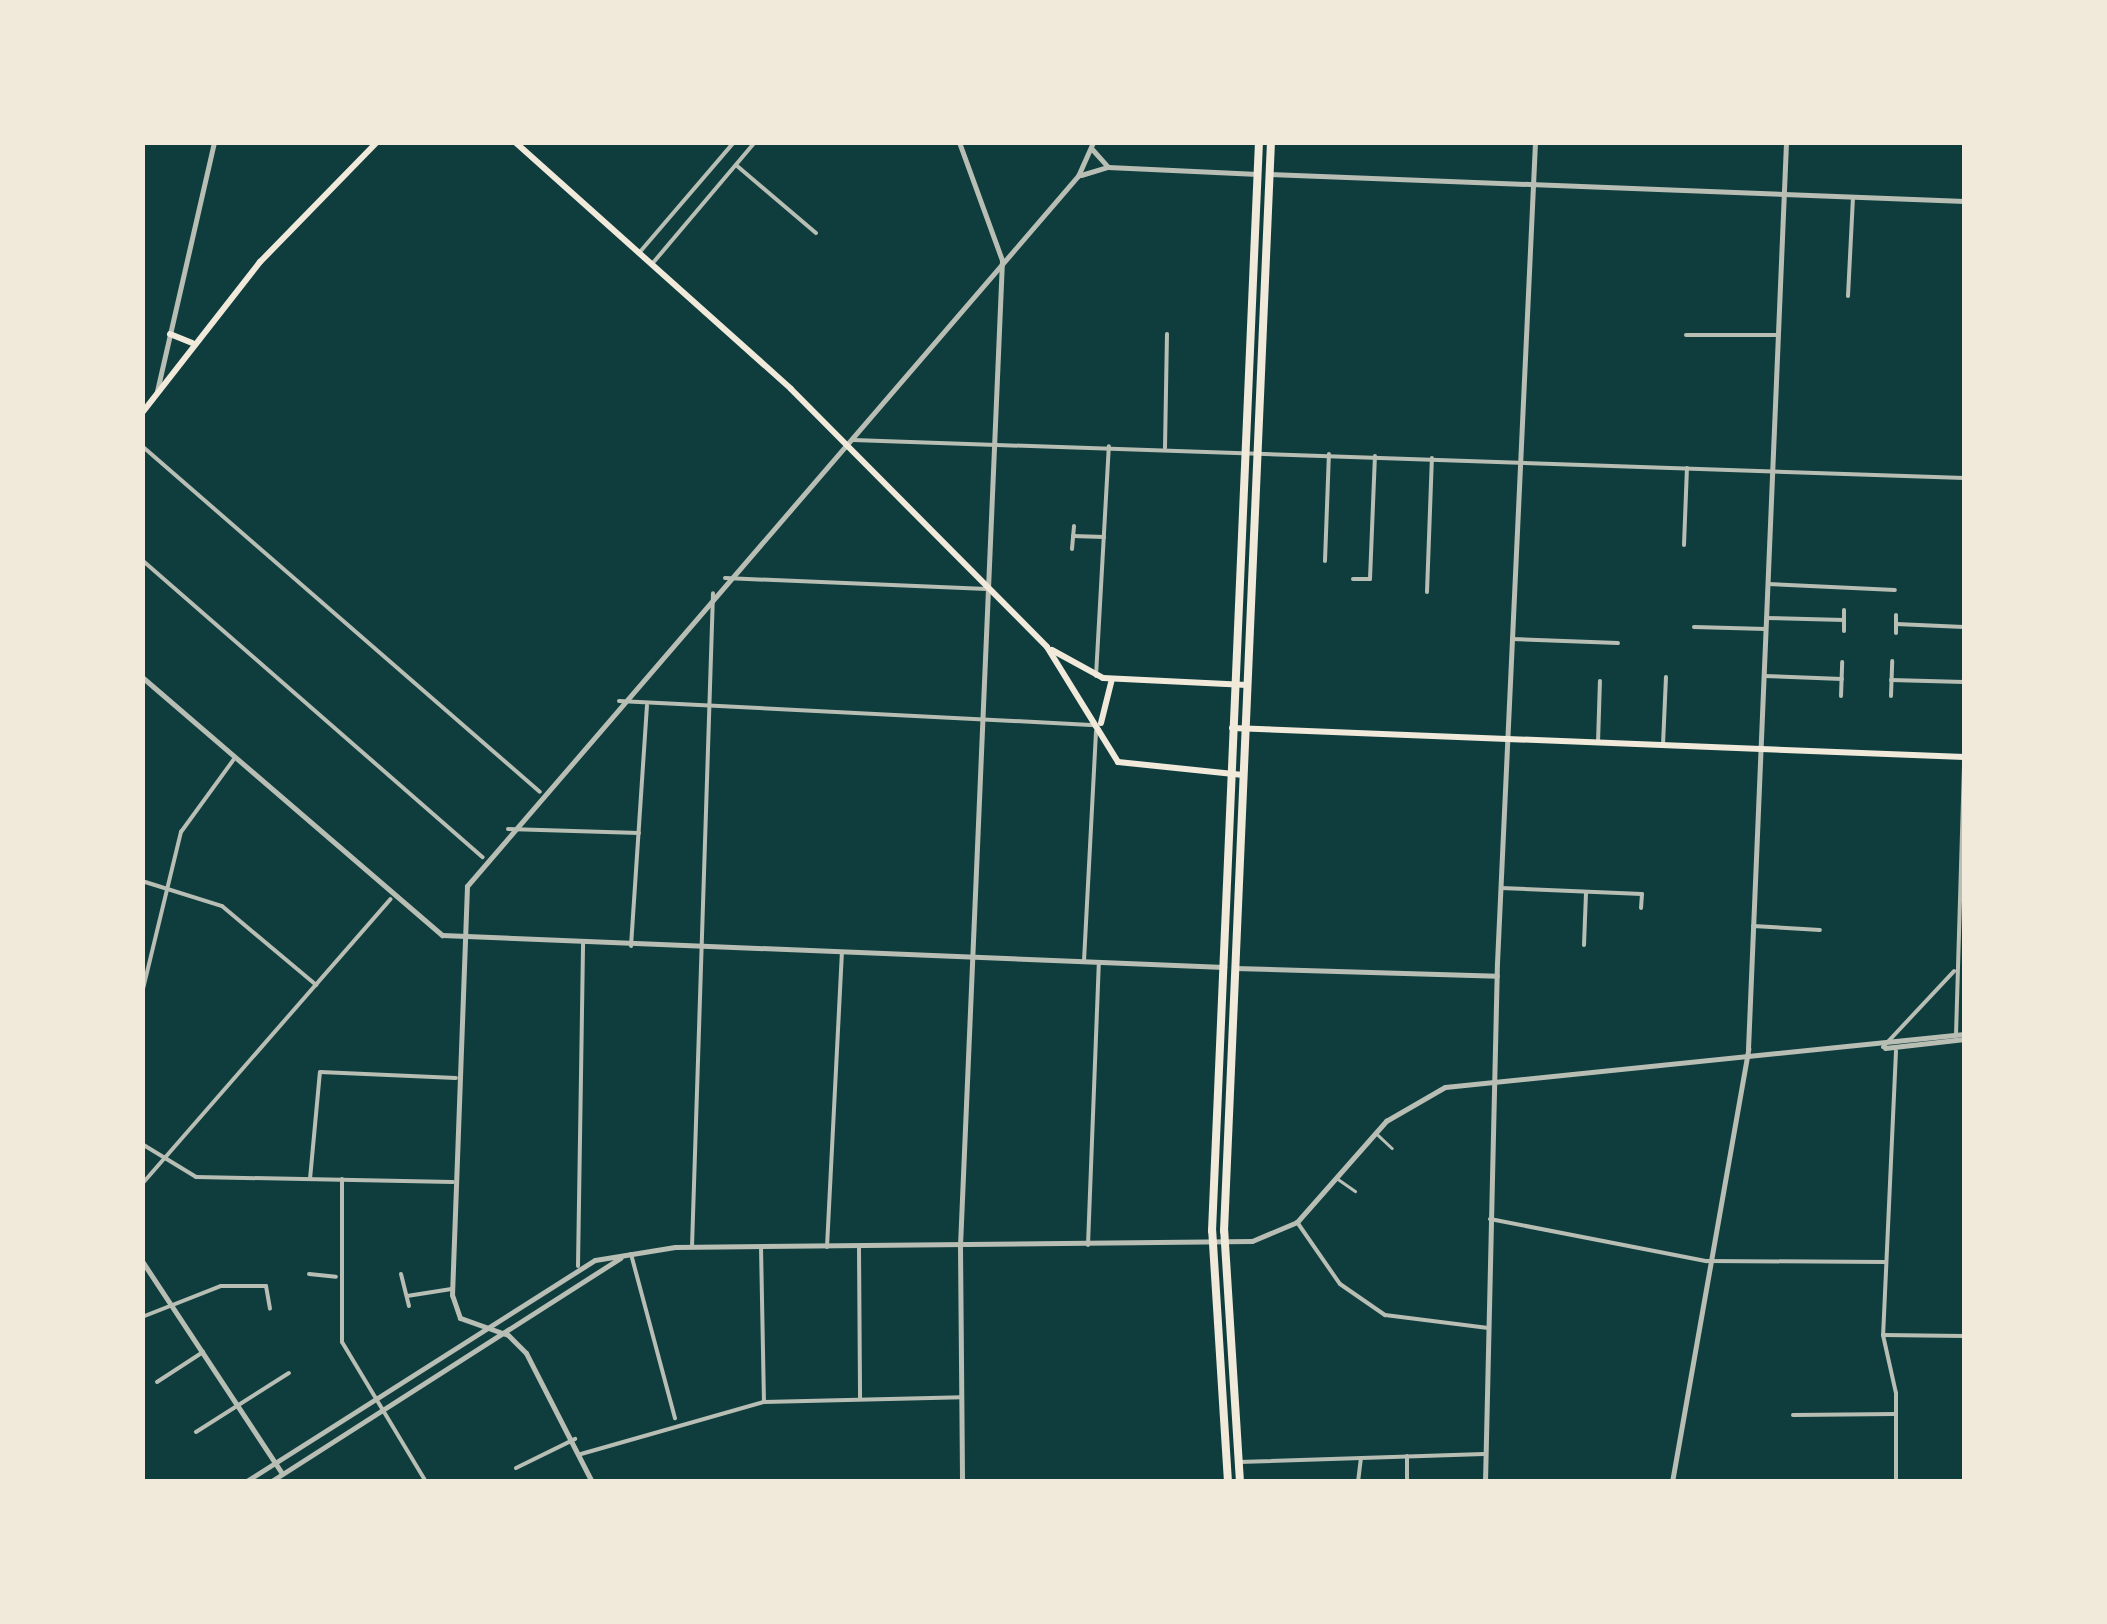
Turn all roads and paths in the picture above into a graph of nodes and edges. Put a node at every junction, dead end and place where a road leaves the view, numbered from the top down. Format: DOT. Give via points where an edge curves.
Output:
graph roads {
  1 [pos="214,142"];
  2 [pos="377,142"];
  3 [pos="515,142"];
  4 [pos="734,142"];
  5 [pos="755,142"];
  6 [pos="959,142"];
  7 [pos="1258,142"];
  8 [pos="1271,142"];
  9 [pos="1535,142"];
  10 [pos="1786,142"];
  11 [pos="1092,145"];
  12 [pos="736,165"];
  13 [pos="1108,167"];
  14 [pos="1257,174"];
  15 [pos="1269,174"];
  16 [pos="1078,176"];
  17 [pos="1533,184"];
  18 [pos="1784,196"];
  19 [pos="1854,198"];
  20 [pos="1964,201"];
  21 [pos="816,233"];
  22 [pos="639,253"];
  23 [pos="1002,260"];
  24 [pos="652,264"];
  25 [pos="1848,296"];
  26 [pos="170,334"];
  27 [pos="1166,334"];
  28 [pos="1686,334"];
  29 [pos="1778,336"];
  30 [pos="193,342"];
  31 [pos="156,394"];
  32 [pos="142,413"];
  33 [pos="844,442"];
  34 [pos="996,444"];
  35 [pos="142,446"];
  36 [pos="1109,446"];
  37 [pos="1164,448"];
  38 [pos="1243,452"];
  39 [pos="1257,452"];
  40 [pos="1329,454"];
  41 [pos="1375,456"];
  42 [pos="1432,458"];
  43 [pos="1521,461"];
  44 [pos="1687,468"];
  45 [pos="1771,472"];
  46 [pos="1964,478"];
  47 [pos="1074,526"];
  48 [pos="1073,536"];
  49 [pos="1104,537"];
  50 [pos="1684,545"];
  51 [pos="1072,549"];
  52 [pos="142,560"];
  53 [pos="1325,562"];
  54 [pos="725,578"];
  55 [pos="1353,579"];
  56 [pos="1768,584"];
  57 [pos="987,589"];
  58 [pos="1896,590"];
  59 [pos="1427,592"];
  60 [pos="713,593"];
  61 [pos="1844,610"];
  62 [pos="1896,615"];
  63 [pos="1766,618"];
  64 [pos="1844,620"];
  65 [pos="1896,624"];
  66 [pos="1964,626"];
  67 [pos="1694,627"];
  68 [pos="1766,629"];
  69 [pos="1844,632"];
  70 [pos="1896,633"];
  71 [pos="1512,638"];
  72 [pos="1618,643"];
  73 [pos="1047,647"];
  74 [pos="1892,661"];
  75 [pos="1842,662"];
  76 [pos="1666,676"];
  77 [pos="1764,676"];
  78 [pos="142,677"];
  79 [pos="1096,677"];
  80 [pos="1112,679"];
  81 [pos="1842,680"];
  82 [pos="1892,680"];
  83 [pos="1600,681"];
  84 [pos="1964,682"];
  85 [pos="1232,684"];
  86 [pos="1247,685"];
  87 [pos="1841,696"];
  88 [pos="1891,696"];
  89 [pos="619,701"];
  90 [pos="647,705"];
  91 [pos="710,708"];
  92 [pos="983,719"];
  93 [pos="1100,724"];
  94 [pos="1231,728"];
  95 [pos="1245,729"];
  96 [pos="1507,740"];
  97 [pos="1598,743"];
  98 [pos="1664,745"];
  99 [pos="1761,749"];
  100 [pos="234,759"];
  101 [pos="1964,760"];
  102 [pos="1230,774"];
  103 [pos="1243,775"];
  104 [pos="540,792"];
  105 [pos="508,828"];
  106 [pos="639,833"];
  107 [pos="483,856"];
  108 [pos="142,880"];
  109 [pos="168,886"];
  110 [pos="1500,888"];
  111 [pos="1586,892"];
  112 [pos="391,899"];
  113 [pos="1641,908"];
  114 [pos="1961,923"];
  115 [pos="1753,926"];
  116 [pos="1820,930"];
  117 [pos="461,937"];
  118 [pos="583,943"];
  119 [pos="1584,945"];
  120 [pos="631,946"];
  121 [pos="702,948"];
  122 [pos="842,954"];
  123 [pos="972,958"];
  124 [pos="1084,963"];
  125 [pos="1098,964"];
  126 [pos="1221,967"];
  127 [pos="1236,968"];
  128 [pos="1956,969"];
  129 [pos="1496,976"];
  130 [pos="316,985"];
  131 [pos="142,994"];
  132 [pos="1956,1034"];
  133 [pos="1964,1036"];
  134 [pos="1950,1043"];
  135 [pos="1882,1047"];
  136 [pos="1896,1051"];
  137 [pos="1745,1063"];
  138 [pos="456,1078"];
  139 [pos="1494,1082"];
  140 [pos="1376,1133"];
  141 [pos="142,1144"];
  142 [pos="1392,1148"];
  143 [pos="163,1162"];
  144 [pos="310,1179"];
  145 [pos="342,1179"];
  146 [pos="1338,1179"];
  147 [pos="452,1182"];
  148 [pos="142,1184"];
  149 [pos="1355,1191"];
  150 [pos="1490,1219"];
  151 [pos="1297,1222"];
  152 [pos="1224,1244"];
  153 [pos="1088,1245"];
  154 [pos="1212,1245"];
  155 [pos="692,1247"];
  156 [pos="761,1247"];
  157 [pos="826,1247"];
  158 [pos="960,1247"];
  159 [pos="859,1248"];
  160 [pos="629,1254"];
  161 [pos="142,1260"];
  162 [pos="1712,1260"];
  163 [pos="1887,1262"];
  164 [pos="578,1266"];
  165 [pos="310,1274"];
  166 [pos="401,1274"];
  167 [pos="336,1276"];
  168 [pos="452,1289"];
  169 [pos="407,1296"];
  170 [pos="173,1302"];
  171 [pos="409,1306"];
  172 [pos="270,1309"];
  173 [pos="142,1317"];
  174 [pos="460,1318"];
  175 [pos="480,1327"];
  176 [pos="1489,1328"];
  177 [pos="497,1331"];
  178 [pos="1883,1335"];
  179 [pos="1964,1336"];
  180 [pos="458,1340"];
  181 [pos="204,1351"];
  182 [pos="289,1373"];
  183 [pos="157,1382"];
  184 [pos="962,1397"];
  185 [pos="370,1399"];
  186 [pos="860,1399"];
  187 [pos="764,1402"];
  188 [pos="238,1405"];
  189 [pos="380,1409"];
  190 [pos="1896,1414"];
  191 [pos="1793,1415"];
  192 [pos="675,1420"];
  193 [pos="196,1432"];
  194 [pos="575,1439"];
  195 [pos="580,1454"];
  196 [pos="1486,1454"];
  197 [pos="1407,1456"];
  198 [pos="1361,1458"];
  199 [pos="275,1461"];
  200 [pos="1239,1462"];
  201 [pos="516,1468"];
  202 [pos="282,1473"];
  203 [pos="245,1482"];
  204 [pos="270,1482"];
  205 [pos="287,1482"];
  206 [pos="426,1482"];
  207 [pos="592,1482"];
  208 [pos="962,1482"];
  209 [pos="1228,1482"];
  210 [pos="1240,1482"];
  211 [pos="1358,1482"];
  212 [pos="1407,1482"];
  213 [pos="1485,1482"];
  214 [pos="1672,1482"];
  215 [pos="1896,1482"];
  1 -- 26 [label="street"];
  2 -- 30 [label="main road"];
  3 -- 22 [label="main road"];
  4 -- 22 [label="street"];
  5 -- 12 [label="street"];
  6 -- 23 [label="street"];
  7 -- 14 [label="main road"];
  8 -- 15 [label="main road"];
  9 -- 17 [label="street"];
  10 -- 18 [label="street"];
  11 -- 13 [label="street"];
  11 -- 16 [label="street"];
  12 -- 21 [label="street"];
  12 -- 24 [label="street"];
  13 -- 14 [label="street"];
  13 -- 16 [label="street"];
  14 -- 15 [label="street"];
  14 -- 38 [label="main road"];
  15 -- 17 [label="street"];
  15 -- 39 [label="main road"];
  16 -- 23 [label="street"];
  17 -- 18 [label="street"];
  17 -- 43 [label="street"];
  18 -- 19 [label="street"];
  18 -- 29 [label="street"];
  19 -- 20 [label="street"];
  19 -- 25 [label="street"];
  22 -- 24 [label="main road"];
  23 -- 33 [label="street"];
  23 -- 34 [label="street"];
  24 -- 33 [label="main road"];
  26 -- 30 [label="main road"];
  26 -- 31 [label="street"];
  27 -- 37 [label="street"];
  28 -- 29 [label="street"];
  29 -- 45 [label="street"];
  30 -- 31 [label="main road"];
  31 -- 32 [label="main road"];
  33 -- 34 [label="street"];
  33 -- 54 [label="street"];
  33 -- 57 [label="main road"];
  34 -- 36 [label="street"];
  34 -- 57 [label="street"];
  35 -- 104 [label="street"];
  36 -- 37 [label="street"];
  36 -- 49 [label="street"];
  37 -- 38 [label="street"];
  38 -- 39 [label="street"];
  38 -- 85 [label="main road"];
  39 -- 40 [label="street"];
  39 -- 86 [label="main road"];
  40 -- 41 [label="street"];
  40 -- 53 [label="street"];
  41 -- 42 [label="street"];
  41 -- 55 [label="street" via="1370,579"];
  42 -- 43 [label="street"];
  42 -- 59 [label="street"];
  43 -- 44 [label="street"];
  43 -- 71 [label="street"];
  44 -- 45 [label="street"];
  44 -- 50 [label="street"];
  45 -- 46 [label="street"];
  45 -- 56 [label="street"];
  47 -- 48 [label="street"];
  48 -- 49 [label="street"];
  48 -- 51 [label="street"];
  49 -- 79 [label="street"];
  52 -- 107 [label="street"];
  54 -- 57 [label="street"];
  54 -- 60 [label="street"];
  56 -- 58 [label="street"];
  56 -- 63 [label="street"];
  57 -- 73 [label="main road"];
  57 -- 92 [label="street"];
  60 -- 89 [label="street"];
  60 -- 91 [label="street"];
  61 -- 64 [label="street"];
  62 -- 65 [label="street"];
  63 -- 64 [label="street"];
  63 -- 68 [label="street"];
  64 -- 69 [label="street"];
  65 -- 66 [label="street"];
  65 -- 70 [label="street"];
  67 -- 68 [label="street"];
  68 -- 77 [label="street"];
  71 -- 72 [label="street"];
  71 -- 96 [label="street"];
  73 -- 79 [label="main road"];
  73 -- 93 [label="main road"];
  74 -- 82 [label="street"];
  75 -- 81 [label="street"];
  76 -- 98 [label="street"];
  77 -- 81 [label="street"];
  77 -- 99 [label="street"];
  78 -- 100 [label="street"];
  79 -- 80 [label="main road"];
  80 -- 85 [label="main road"];
  80 -- 93 [label="main road"];
  81 -- 87 [label="street"];
  82 -- 84 [label="street"];
  82 -- 88 [label="street"];
  83 -- 97 [label="street"];
  85 -- 86 [label="main road"];
  85 -- 94 [label="main road"];
  86 -- 95 [label="main road"];
  89 -- 90 [label="street"];
  89 -- 104 [label="street"];
  90 -- 91 [label="street"];
  90 -- 106 [label="street"];
  91 -- 92 [label="street"];
  91 -- 121 [label="street"];
  92 -- 93 [label="street"];
  92 -- 123 [label="street"];
  93 -- 102 [label="main road" via="1127,767"];
  93 -- 124 [label="street"];
  94 -- 95 [label="main road"];
  94 -- 102 [label="main road"];
  95 -- 96 [label="main road"];
  95 -- 103 [label="main road"];
  96 -- 97 [label="main road"];
  96 -- 110 [label="street"];
  97 -- 98 [label="main road"];
  98 -- 99 [label="main road"];
  99 -- 101 [label="main road"];
  99 -- 115 [label="street"];
  100 -- 109 [label="street" via="186,820"];
  100 -- 112 [label="street"];
  101 -- 114 [label="street"];
  102 -- 103 [label="main road"];
  102 -- 126 [label="main road"];
  103 -- 127 [label="main road"];
  104 -- 105 [label="street"];
  105 -- 106 [label="street"];
  105 -- 107 [label="street"];
  106 -- 120 [label="street"];
  107 -- 117 [label="street" via="467,886"];
  108 -- 109 [label="street"];
  109 -- 130 [label="street" via="222,906"];
  109 -- 131 [label="street"];
  110 -- 111 [label="street"];
  110 -- 129 [label="street"];
  111 -- 113 [label="street" via="1642,894"];
  111 -- 119 [label="street"];
  112 -- 117 [label="street" via="428,929"];
  112 -- 130 [label="street"];
  114 -- 128 [label="street"];
  115 -- 116 [label="street"];
  115 -- 137 [label="street"];
  117 -- 118 [label="street"];
  117 -- 138 [label="street"];
  118 -- 120 [label="street"];
  118 -- 164 [label="street"];
  120 -- 121 [label="street"];
  121 -- 122 [label="street"];
  121 -- 155 [label="street"];
  122 -- 123 [label="street"];
  122 -- 157 [label="street"];
  123 -- 124 [label="street"];
  123 -- 158 [label="street"];
  124 -- 125 [label="street"];
  125 -- 126 [label="street"];
  125 -- 153 [label="street"];
  126 -- 127 [label="street"];
  126 -- 154 [label="main road"];
  127 -- 129 [label="street"];
  127 -- 152 [label="main road"];
  128 -- 132 [label="street"];
  128 -- 135 [label="street"];
  129 -- 139 [label="street"];
  130 -- 143 [label="street"];
  132 -- 133 [label="street"];
  132 -- 134 [label="street"];
  132 -- 135 [label="street"];
  133 -- 134 [label="street"];
  134 -- 136 [label="street"];
  135 -- 136 [label="street"];
  135 -- 137 [label="street"];
  136 -- 163 [label="street"];
  137 -- 139 [label="street"];
  137 -- 162 [label="street"];
  138 -- 144 [label="street" via="320,1072"];
  138 -- 147 [label="street"];
  139 -- 140 [label="street" via="1432,1092"];
  139 -- 150 [label="street"];
  140 -- 142 [label="lane"];
  140 -- 146 [label="street"];
  141 -- 143 [label="street"];
  143 -- 144 [label="street" via="196,1177"];
  143 -- 148 [label="street"];
  144 -- 145 [label="street"];
  145 -- 147 [label="street"];
  145 -- 167 [label="street"];
  146 -- 149 [label="lane"];
  146 -- 151 [label="street"];
  147 -- 168 [label="street"];
  150 -- 162 [label="street"];
  150 -- 176 [label="street"];
  151 -- 152 [label="street"];
  151 -- 176 [label="street" via="1340,1284 1385,1315"];
  152 -- 154 [label="street"];
  152 -- 200 [label="main road"];
  153 -- 154 [label="street"];
  153 -- 158 [label="street"];
  154 -- 209 [label="main road"];
  155 -- 156 [label="street"];
  155 -- 160 [label="street"];
  156 -- 157 [label="street"];
  156 -- 187 [label="street"];
  157 -- 159 [label="street"];
  158 -- 159 [label="street"];
  158 -- 184 [label="street"];
  159 -- 186 [label="street"];
  160 -- 164 [label="street"];
  160 -- 177 [label="street"];
  160 -- 192 [label="street"];
  161 -- 170 [label="street"];
  162 -- 163 [label="street"];
  162 -- 214 [label="street"];
  163 -- 178 [label="street"];
  164 -- 175 [label="street"];
  165 -- 167 [label="street"];
  166 -- 169 [label="street"];
  167 -- 185 [label="street" via="342,1342"];
  168 -- 169 [label="street"];
  168 -- 174 [label="street"];
  169 -- 171 [label="street"];
  170 -- 172 [label="street" via="208,1288 262,1285"];
  170 -- 173 [label="street"];
  170 -- 181 [label="street"];
  174 -- 175 [label="street"];
  174 -- 180 [label="street"];
  175 -- 177 [label="street"];
  175 -- 180 [label="street"];
  176 -- 196 [label="street"];
  177 -- 189 [label="street"];
  177 -- 194 [label="street" via="526,1353"];
  178 -- 179 [label="street"];
  178 -- 190 [label="street"];
  180 -- 185 [label="street"];
  181 -- 183 [label="street"];
  181 -- 188 [label="street"];
  182 -- 188 [label="street"];
  184 -- 186 [label="street"];
  184 -- 208 [label="street"];
  185 -- 189 [label="street"];
  185 -- 199 [label="street"];
  186 -- 187 [label="street"];
  187 -- 192 [label="street"];
  188 -- 193 [label="street"];
  188 -- 199 [label="street"];
  189 -- 202 [label="street"];
  189 -- 206 [label="street"];
  190 -- 191 [label="street"];
  190 -- 215 [label="street"];
  192 -- 195 [label="street"];
  194 -- 195 [label="street"];
  194 -- 201 [label="street"];
  195 -- 207 [label="street"];
  196 -- 197 [label="street"];
  196 -- 213 [label="street"];
  197 -- 198 [label="street"];
  197 -- 212 [label="street"];
  198 -- 200 [label="street"];
  198 -- 211 [label="street"];
  199 -- 202 [label="street"];
  199 -- 203 [label="street"];
  200 -- 210 [label="main road"];
  202 -- 204 [label="street"];
  202 -- 205 [label="street"];
}
